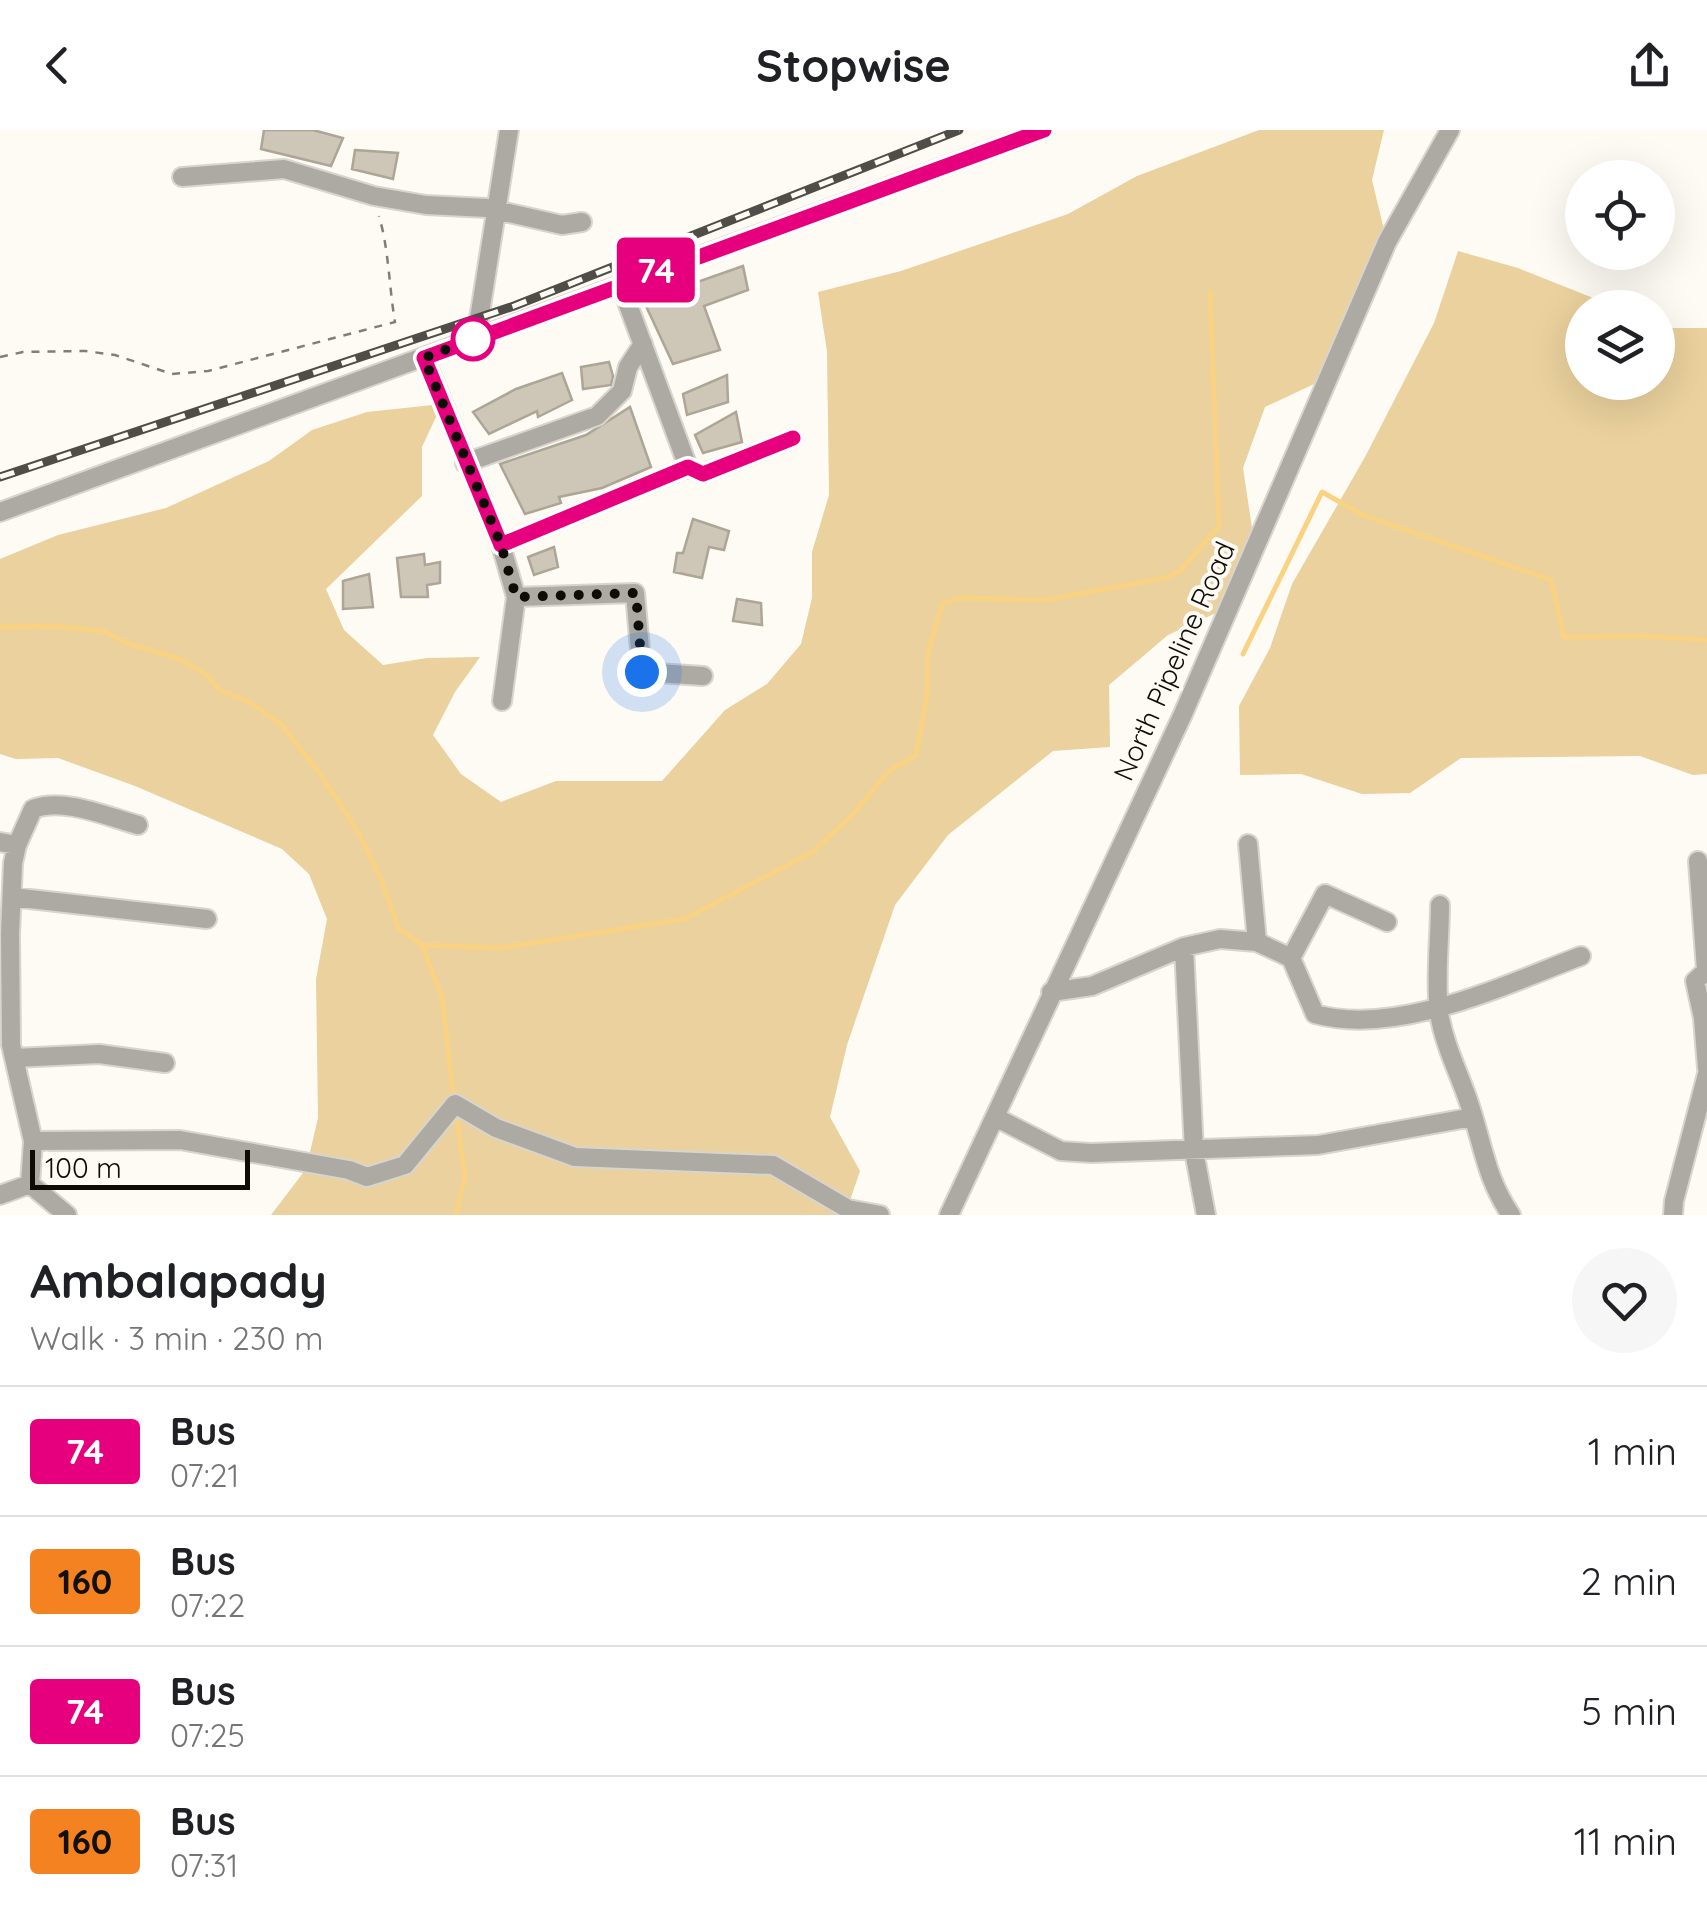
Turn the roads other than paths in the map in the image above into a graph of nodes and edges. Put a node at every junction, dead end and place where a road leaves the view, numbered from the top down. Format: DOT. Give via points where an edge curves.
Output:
graph roads {
  1 [pos="510,130"];
  2 [pos="1044,130"];
  3 [pos="1450,130"];
  4 [pos="182,178"];
  5 [pos="498,211"];
  6 [pos="582,222"];
  7 [pos="620,283"];
  8 [pos="476,338"];
  9 [pos="643,344"];
  10 [pos="424,358"];
  11 [pos="793,438"];
  12 [pos="466,463"];
  13 [pos="688,467"];
  14 [pos="0,512"];
  15 [pos="501,545"];
  16 [pos="516,597"];
  17 [pos="703,676"];
  18 [pos="502,701"];
  19 [pos="138,825"];
  20 [pos="9,844"];
  21 [pos="1248,844"];
  22 [pos="1698,860"];
  23 [pos="12,896"];
  24 [pos="1440,904"];
  25 [pos="207,919"];
  26 [pos="1387,922"];
  27 [pos="1257,942"];
  28 [pos="1184,948"];
  29 [pos="1581,956"];
  30 [pos="1291,958"];
  31 [pos="1706,970"];
  32 [pos="1051,992"];
  33 [pos="1439,1010"];
  34 [pos="14,1058"];
  35 [pos="165,1063"];
  36 [pos="1707,1071"];
  37 [pos="1703,1107"];
  38 [pos="995,1117"];
  39 [pos="1472,1117"];
  40 [pos="33,1140"];
  41 [pos="1194,1151"];
  42 [pos="30,1184"];
  43 [pos="0,1194"];
  44 [pos="67,1215"];
  45 [pos="880,1215"];
  46 [pos="949,1215"];
  47 [pos="1206,1215"];
  48 [pos="1512,1215"];
  49 [pos="1673,1215"];
  1 -- 5 [label="street"];
  2 -- 7 [label="street"];
  3 -- 32 [label="street, North Pipeline Road" via="1387,242 1183,714"];
  4 -- 5 [label="street" via="284,169 374,196"];
  5 -- 6 [label="street" via="562,226"];
  5 -- 8 [label="street"];
  7 -- 8 [label="street"];
  7 -- 9 [label="street"];
  8 -- 10 [label="street"];
  9 -- 12 [label="street" via="622,391 597,416"];
  9 -- 13 [label="street"];
  10 -- 12 [label="street"];
  10 -- 14 [label="street"];
  11 -- 13 [label="street" via="703,474"];
  12 -- 15 [label="street"];
  13 -- 15 [label="street"];
  15 -- 16 [label="street"];
  16 -- 17 [label="street" via="636,593 642,672"];
  16 -- 18 [label="street"];
  19 -- 20 [label="street" via="43,805"];
  20 -- 23 [label="street"];
  21 -- 27 [label="street"];
  22 -- 31 [label="street"];
  23 -- 25 [label="street"];
  23 -- 34 [label="street"];
  24 -- 33 [label="street"];
  26 -- 30 [label="street" via="1325,894"];
  27 -- 28 [label="street" via="1220,939"];
  27 -- 30 [label="street"];
  28 -- 32 [label="street" via="1092,986"];
  28 -- 41 [label="street"];
  29 -- 33 [label="street"];
  30 -- 33 [label="street" via="1315,1014 1338,1020"];
  31 -- 36 [label="street" via="1695,981"];
  32 -- 38 [label="street, North Pipeline Road"];
  33 -- 39 [label="street"];
  34 -- 35 [label="street" via="99,1054"];
  34 -- 40 [label="street"];
  36 -- 37 [label="street"];
  37 -- 49 [label="street"];
  38 -- 41 [label="street" via="1061,1151"];
  38 -- 46 [label="street, North Pipeline Road"];
  39 -- 41 [label="street" via="1318,1145"];
  39 -- 48 [label="street" via="1486,1168"];
  40 -- 42 [label="street"];
  40 -- 45 [label="street" via="180,1140 368,1178 405,1165 454,1104 496,1128 575,1157 773,1165 848,1209"];
  41 -- 47 [label="street"];
  42 -- 43 [label="street"];
  42 -- 44 [label="street"];
}
